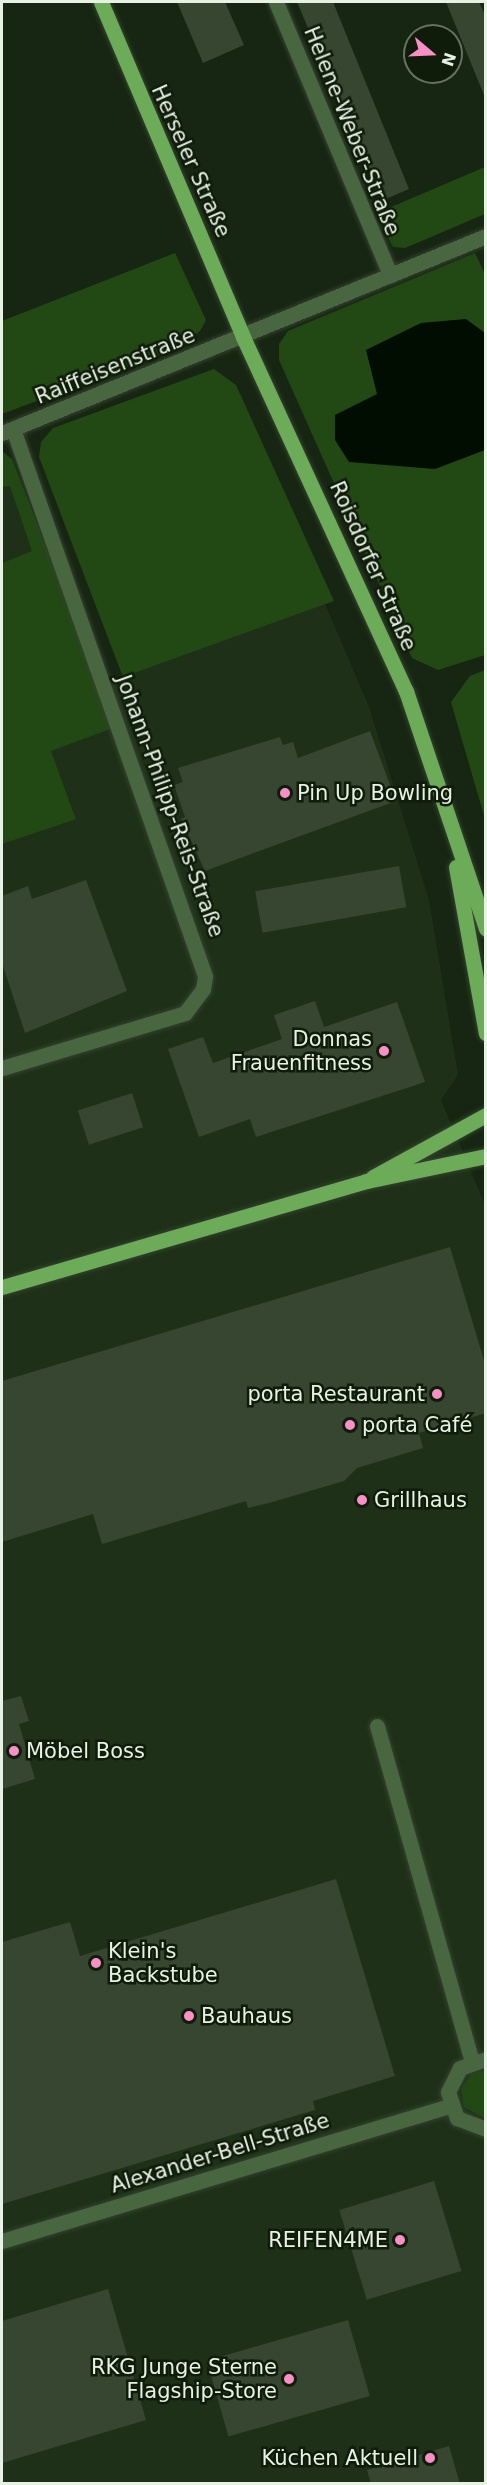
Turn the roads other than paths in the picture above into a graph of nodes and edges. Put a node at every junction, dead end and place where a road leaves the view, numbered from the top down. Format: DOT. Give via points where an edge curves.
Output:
graph roads {
  1 [pos="101,2"];
  2 [pos="276,2"];
  3 [pos="486,236"];
  4 [pos="390,275"];
  5 [pos="243,337"];
  6 [pos="7,431"];
  7 [pos="448,819"];
  8 [pos="486,929"];
  9 [pos="486,1033"];
  10 [pos="2,1068"];
  11 [pos="486,1115"];
  12 [pos="486,1156"];
  13 [pos="366,1181"];
  14 [pos="2,1287"];
  15 [pos="377,1726"];
  16 [pos="479,2060"];
  17 [pos="450,2106"];
  18 [pos="486,2129"];
  19 [pos="2,2241"];
  1 -- 5 [label="main road, Herseler Straße"];
  2 -- 4 [label="street, Helene-Weber-Straße"];
  3 -- 4 [label="street, Raiffeisenstraße"];
  4 -- 5 [label="street, Raiffeisenstraße"];
  5 -- 6 [label="street, Raiffeisenstraße"];
  5 -- 7 [label="main road, Roisdorfer Straße" via="370,605 406,691"];
  6 -- 10 [label="street, Johann-Philipp-Reis-Straße" via="205,976 203,989 185,1013"];
  7 -- 8 [label="main road, Roisdorfer Straße"];
  7 -- 9 [label="main road, Roisdorfer Straße"];
  11 -- 13 [label="main road"];
  12 -- 13 [label="main road"];
  13 -- 14 [label="main road"];
  15 -- 16 [label="street"];
  16 -- 17 [label="street" via="452,2079"];
  17 -- 18 [label="street" via="467,2126"];
  17 -- 19 [label="street, Alexander-Bell-Straße"];
}
